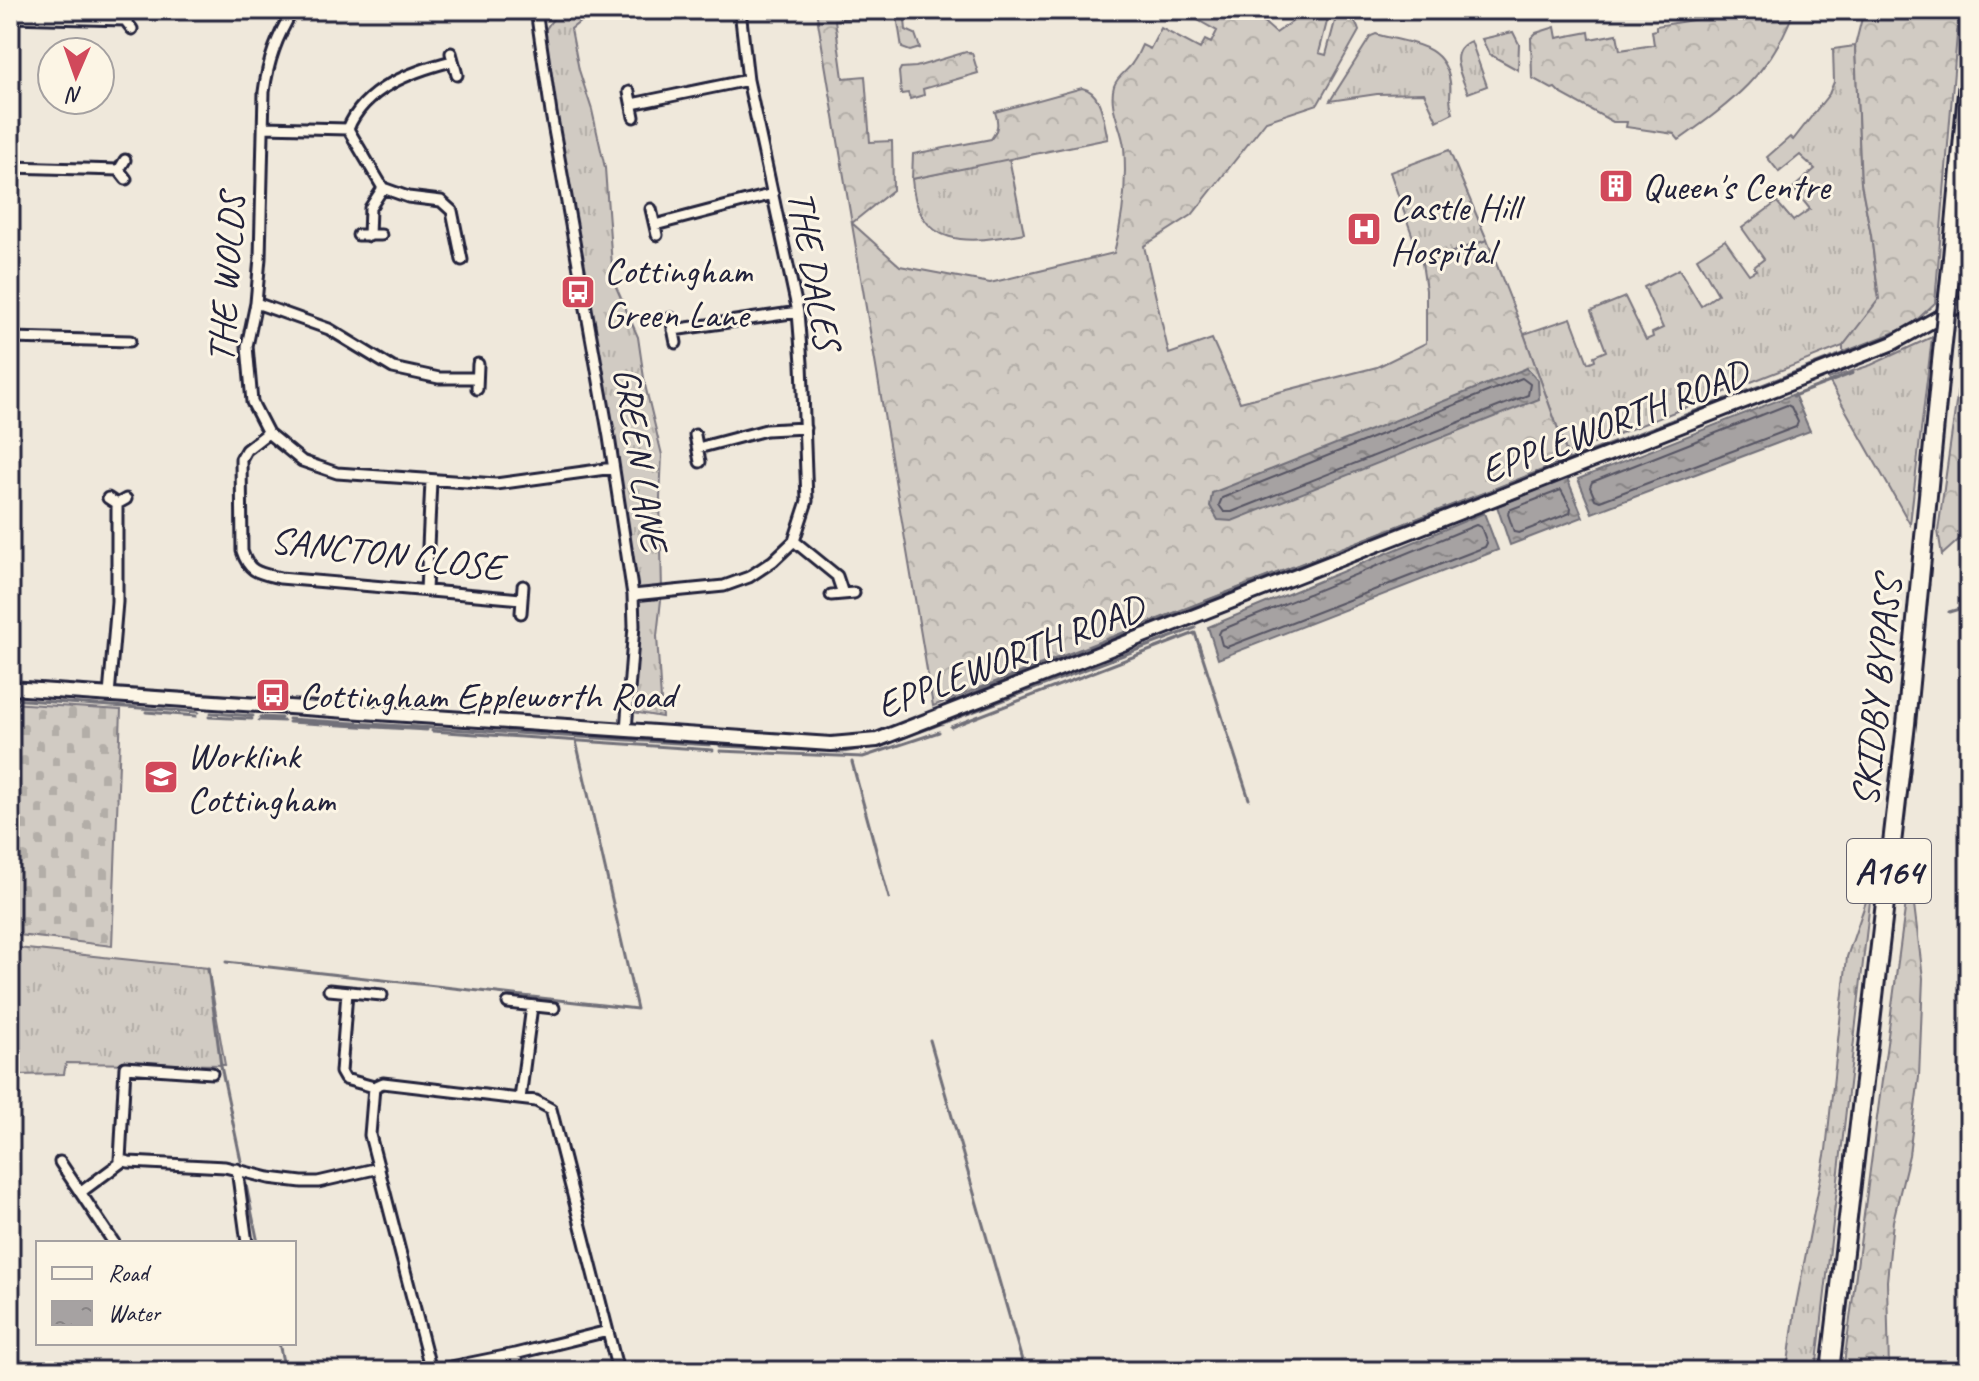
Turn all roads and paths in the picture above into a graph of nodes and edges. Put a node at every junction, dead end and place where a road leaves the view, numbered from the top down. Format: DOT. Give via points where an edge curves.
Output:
graph roads {
  1 [pos="293,10"];
  2 [pos="538,10"];
  3 [pos="740,10"];
  4 [pos="10,17"];
  5 [pos="132,29"];
  6 [pos="1969,70"];
  7 [pos="457,75"];
  8 [pos="748,80"];
  9 [pos="629,92"];
  10 [pos="632,104"];
  11 [pos="634,117"];
  12 [pos="264,127"];
  13 [pos="348,129"];
  14 [pos="125,160"];
  15 [pos="10,167"];
  16 [pos="119,170"];
  17 [pos="126,179"];
  18 [pos="383,188"];
  19 [pos="773,194"];
  20 [pos="651,209"];
  21 [pos="381,235"];
  22 [pos="462,260"];
  23 [pos="1969,300"];
  24 [pos="256,303"];
  25 [pos="798,312"];
  26 [pos="671,318"];
  27 [pos="673,330"];
  28 [pos="10,338"];
  29 [pos="130,341"];
  30 [pos="676,343"];
  31 [pos="478,364"];
  32 [pos="477,378"];
  33 [pos="477,389"];
  34 [pos="805,428"];
  35 [pos="268,433"];
  36 [pos="695,435"];
  37 [pos="698,448"];
  38 [pos="700,462"];
  39 [pos="613,468"];
  40 [pos="431,481"];
  41 [pos="117,500"];
  42 [pos="794,541"];
  43 [pos="523,586"];
  44 [pos="426,591"];
  45 [pos="633,595"];
  46 [pos="831,595"];
  47 [pos="521,599"];
  48 [pos="521,613"];
  49 [pos="10,688"];
  50 [pos="109,695"];
  51 [pos="626,730"];
  52 [pos="329,990"];
  53 [pos="347,992"];
  54 [pos="382,995"];
  55 [pos="508,1003"];
  56 [pos="532,1006"];
  57 [pos="554,1008"];
  58 [pos="212,1073"];
  59 [pos="374,1087"];
  60 [pos="520,1099"];
  61 [pos="123,1161"];
  62 [pos="60,1162"];
  63 [pos="379,1168"];
  64 [pos="237,1169"];
  65 [pos="81,1192"];
  66 [pos="113,1241"];
  67 [pos="247,1241"];
  68 [pos="608,1331"];
  69 [pos="515,1354"];
  70 [pos="10,1362"];
  71 [pos="18,1371"];
  72 [pos="431,1371"];
  73 [pos="519,1371"];
  74 [pos="618,1371"];
  75 [pos="1830,1371"];
  1 -- 12 [label="street, THE WOLDS" via="268,66"];
  2 -- 39 [label="street, GREEN LANE"];
  3 -- 8 [label="street, THE DALES"];
  4 -- 5 [label="street" via="128,16"];
  6 -- 75 [label="highway, SKIDBY BYPASS / A164, bridge" via="1906,724"];
  7 -- 13 [label="street" via="451,57 394,80"];
  8 -- 10 [label="street"];
  8 -- 19 [label="street, THE DALES"];
  9 -- 10 [label="street"];
  10 -- 11 [label="street"];
  12 -- 13 [label="street"];
  12 -- 24 [label="street, THE WOLDS"];
  13 -- 18 [label="street"];
  14 -- 16 [label="street"];
  15 -- 16 [label="street"];
  16 -- 17 [label="street"];
  18 -- 21 [label="street" via="370,208 363,236"];
  18 -- 22 [label="street" via="441,201 452,211 465,248"];
  19 -- 20 [label="street" via="656,230"];
  19 -- 25 [label="street, THE DALES"];
  23 -- 51 [label="street, EPPLEWORTH ROAD" via="1893,343 877,740 831,744"];
  24 -- 32 [label="street" via="329,329 393,368 439,378"];
  24 -- 35 [label="street, THE WOLDS" via="247,346 248,377 252,402"];
  25 -- 27 [label="street"];
  25 -- 34 [label="street, THE DALES"];
  26 -- 27 [label="street"];
  27 -- 30 [label="street"];
  28 -- 29 [label="street"];
  31 -- 32 [label="street"];
  32 -- 33 [label="street"];
  34 -- 37 [label="street" via="766,430"];
  34 -- 42 [label="street, THE DALES" via="807,501"];
  35 -- 40 [label="street, THE WOLDS" via="302,461 337,473"];
  35 -- 44 [label="street, SANCTON CLOSE" via="241,459 246,564 280,578"];
  36 -- 37 [label="street"];
  37 -- 38 [label="street"];
  39 -- 40 [label="street, THE WOLDS" via="496,484"];
  39 -- 45 [label="street, GREEN LANE"];
  40 -- 44 [label="street"];
  41 -- 50 [label="street" via="117,602"];
  42 -- 45 [label="street" via="749,577 724,586"];
  42 -- 46 [label="street" via="837,576 849,593"];
  43 -- 47 [label="street, SANCTON CLOSE"];
  44 -- 47 [label="street, SANCTON CLOSE"];
  45 -- 51 [label="street, GREEN LANE"];
  47 -- 48 [label="street, SANCTON CLOSE"];
  49 -- 50 [label="street, EPPLEWORTH ROAD"];
  50 -- 51 [label="street, EPPLEWORTH ROAD"];
  52 -- 53 [label="street"];
  53 -- 54 [label="street"];
  53 -- 59 [label="street" via="341,1072 345,1079"];
  55 -- 56 [label="street"];
  56 -- 57 [label="street"];
  56 -- 60 [label="street"];
  58 -- 61 [label="street" via="125,1067 119,1157"];
  59 -- 60 [label="street" via="383,1083"];
  59 -- 63 [label="street" via="370,1135"];
  60 -- 68 [label="street" via="551,1109"];
  61 -- 64 [label="street"];
  61 -- 65 [label="street"];
  62 -- 65 [label="street"];
  63 -- 64 [label="street" via="302,1182"];
  63 -- 72 [label="street"];
  64 -- 67 [label="street"];
  65 -- 66 [label="street"];
  68 -- 69 [label="street"];
  68 -- 74 [label="street"];
  69 -- 72 [label="street"];
  69 -- 73 [label="street"];
  70 -- 71 [label="street"];
}
